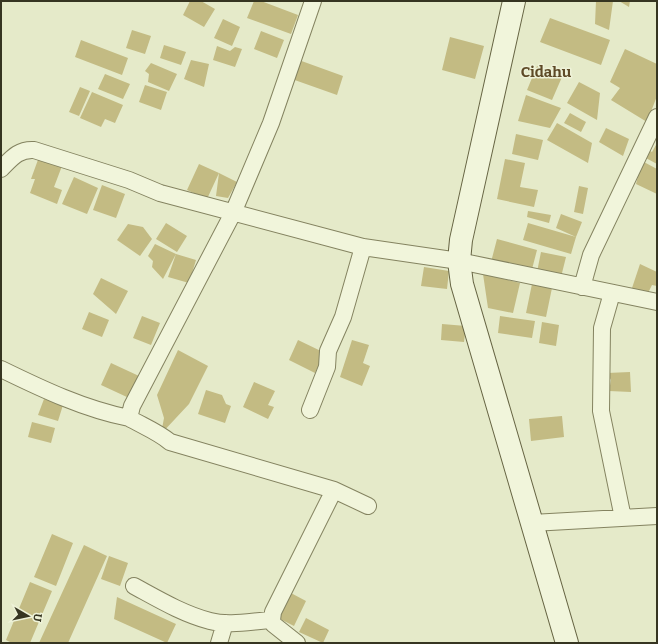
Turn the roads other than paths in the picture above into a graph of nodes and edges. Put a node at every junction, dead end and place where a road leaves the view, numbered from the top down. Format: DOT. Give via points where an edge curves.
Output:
graph roads {
  1 [pos="313,1"];
  2 [pos="514,1"];
  3 [pos="657,117"];
  4 [pos="1,169"];
  5 [pos="233,213"];
  6 [pos="363,247"];
  7 [pos="458,261"];
  8 [pos="582,287"];
  9 [pos="612,293"];
  10 [pos="657,302"];
  11 [pos="1,369"];
  12 [pos="310,410"];
  13 [pos="129,418"];
  14 [pos="334,490"];
  15 [pos="368,506"];
  16 [pos="657,516"];
  17 [pos="623,518"];
  18 [pos="532,523"];
  19 [pos="134,586"];
  20 [pos="272,620"];
  21 [pos="225,623"];
  22 [pos="563,642"];
  23 [pos="219,643"];
  24 [pos="297,643"];
  1 -- 5 [label="street" via="271,123"];
  2 -- 7 [label="main road"];
  3 -- 8 [label="street" via="591,255"];
  4 -- 5 [label="street" via="18,153 34,150 129,180 160,193"];
  5 -- 6 [label="street"];
  5 -- 13 [label="street" via="132,406"];
  6 -- 7 [label="street"];
  6 -- 12 [label="street" via="344,317 328,351 327,367"];
  7 -- 8 [label="street"];
  7 -- 18 [label="main road" via="462,284"];
  8 -- 9 [label="street"];
  9 -- 10 [label="street"];
  9 -- 17 [label="street" via="602,328 601,411"];
  11 -- 13 [label="street" via="103,413"];
  13 -- 14 [label="street" via="161,434 170,442"];
  14 -- 15 [label="street"];
  14 -- 20 [label="street" via="284,588"];
  16 -- 17 [label="street"];
  17 -- 18 [label="street"];
  18 -- 22 [label="main road"];
  19 -- 21 [label="street" via="175,608 210,622"];
  20 -- 21 [label="street"];
  20 -- 24 [label="street" via="273,624"];
  21 -- 23 [label="street"];
}
